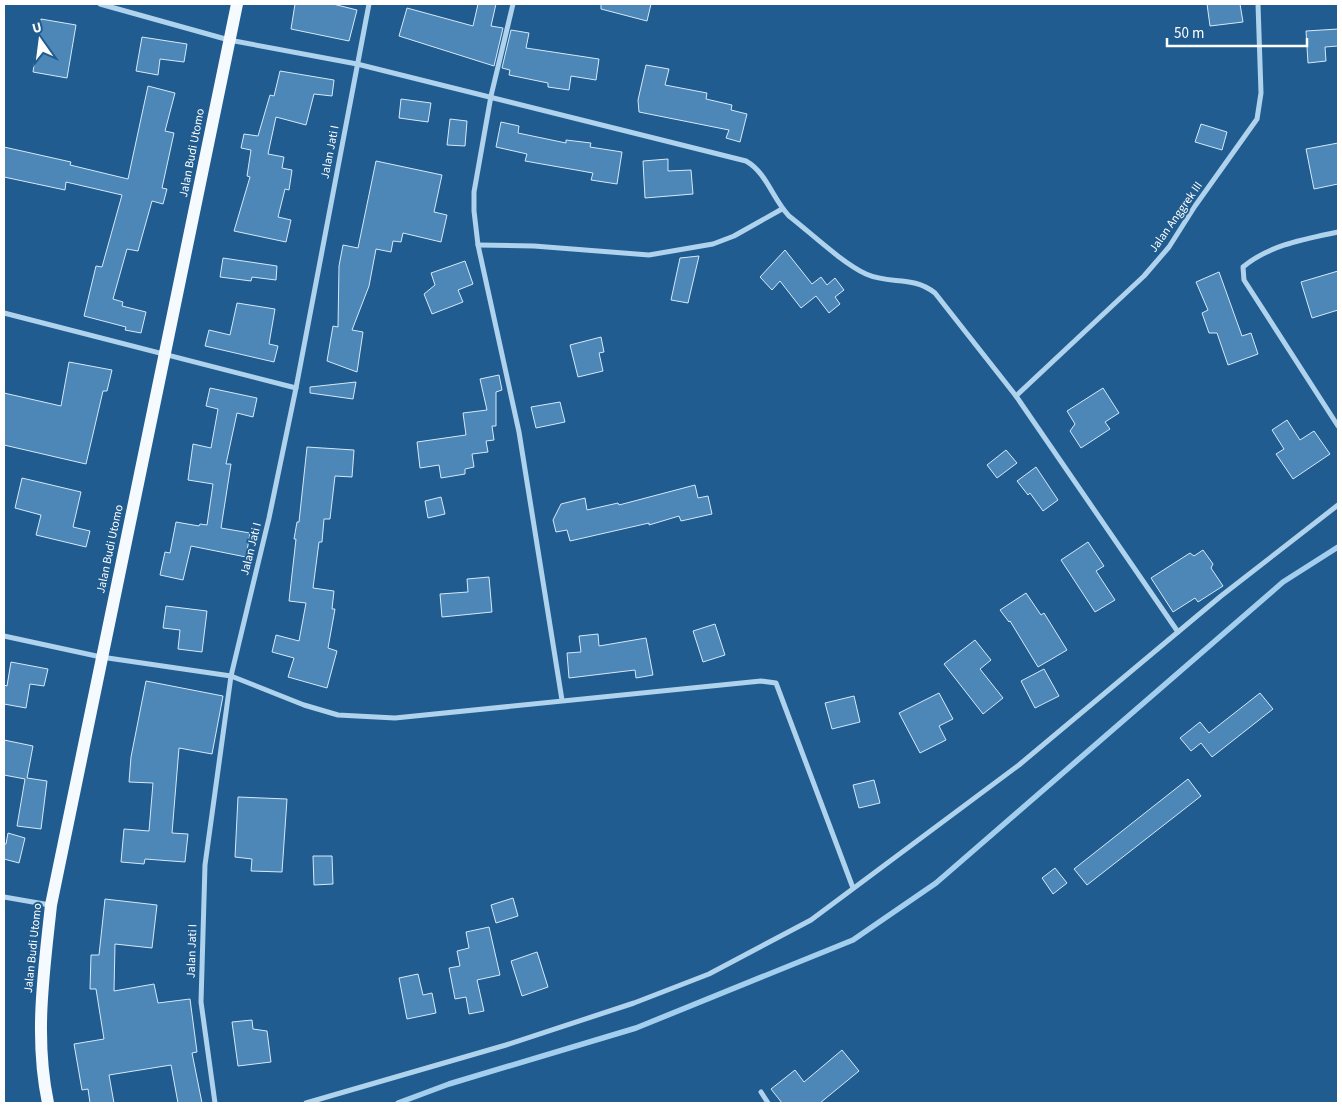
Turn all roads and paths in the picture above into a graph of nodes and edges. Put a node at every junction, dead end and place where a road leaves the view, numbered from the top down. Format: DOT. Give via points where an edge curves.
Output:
graph roads {
  1 [pos="100,4"];
  2 [pos="237,4"];
  3 [pos="370,4"];
  4 [pos="513,4"];
  5 [pos="1258,4"];
  6 [pos="229,40"];
  7 [pos="357,64"];
  8 [pos="491,96"];
  9 [pos="782,208"];
  10 [pos="1338,232"];
  11 [pos="478,245"];
  12 [pos="4,313"];
  13 [pos="166,356"];
  14 [pos="296,388"];
  15 [pos="1016,396"];
  16 [pos="1338,426"];
  17 [pos="1338,505"];
  18 [pos="1178,632"];
  19 [pos="4,636"];
  20 [pos="101,657"];
  21 [pos="231,676"];
  22 [pos="562,700"];
  23 [pos="853,888"];
  24 [pos="4,897"];
  25 [pos="51,905"];
  26 [pos="761,1092"];
  27 [pos="48,1103"];
  28 [pos="215,1103"];
  29 [pos="306,1103"];
  30 [pos="768,1103"];
  1 -- 6 [label="street"];
  2 -- 6 [label="main road, Jalan Budi Utomo"];
  3 -- 7 [label="street, Jalan Jati I"];
  4 -- 8 [label="street"];
  5 -- 15 [label="street, Jalan Anggrek III" via="1261,94 1257,120 1194,206 1169,248"];
  6 -- 7 [label="street"];
  6 -- 13 [label="main road, Jalan Budi Utomo"];
  7 -- 8 [label="street"];
  7 -- 14 [label="street, Jalan Jati I"];
  8 -- 9 [label="street" via="746,160 760,171"];
  8 -- 11 [label="street" via="474,192"];
  9 -- 11 [label="street" via="734,236 713,244 648,255"];
  9 -- 15 [label="street" via="857,269 880,278 917,282 935,293"];
  10 -- 16 [label="street" via="1296,241 1254,258 1243,267 1244,280"];
  11 -- 22 [label="street" via="519,432"];
  12 -- 13 [label="street"];
  13 -- 14 [label="street"];
  13 -- 20 [label="main road, Jalan Budi Utomo"];
  14 -- 21 [label="street, Jalan Jati I"];
  15 -- 18 [label="street"];
  17 -- 18 [label="street"];
  18 -- 23 [label="street" via="1019,766"];
  19 -- 20 [label="street"];
  20 -- 21 [label="street"];
  20 -- 25 [label="main road, Jalan Budi Utomo"];
  21 -- 22 [label="street" via="304,705 338,715 367,718"];
  21 -- 28 [label="street, Jalan Jati I" via="205,865 201,1002"];
  22 -- 23 [label="street" via="761,681 776,683"];
  23 -- 29 [label="street" via="811,920 709,974 634,1003 506,1045"];
  24 -- 25 [label="street"];
  25 -- 27 [label="main road, Jalan Budi Utomo" via="40,1030"];
  26 -- 30 [label="street"];
}
